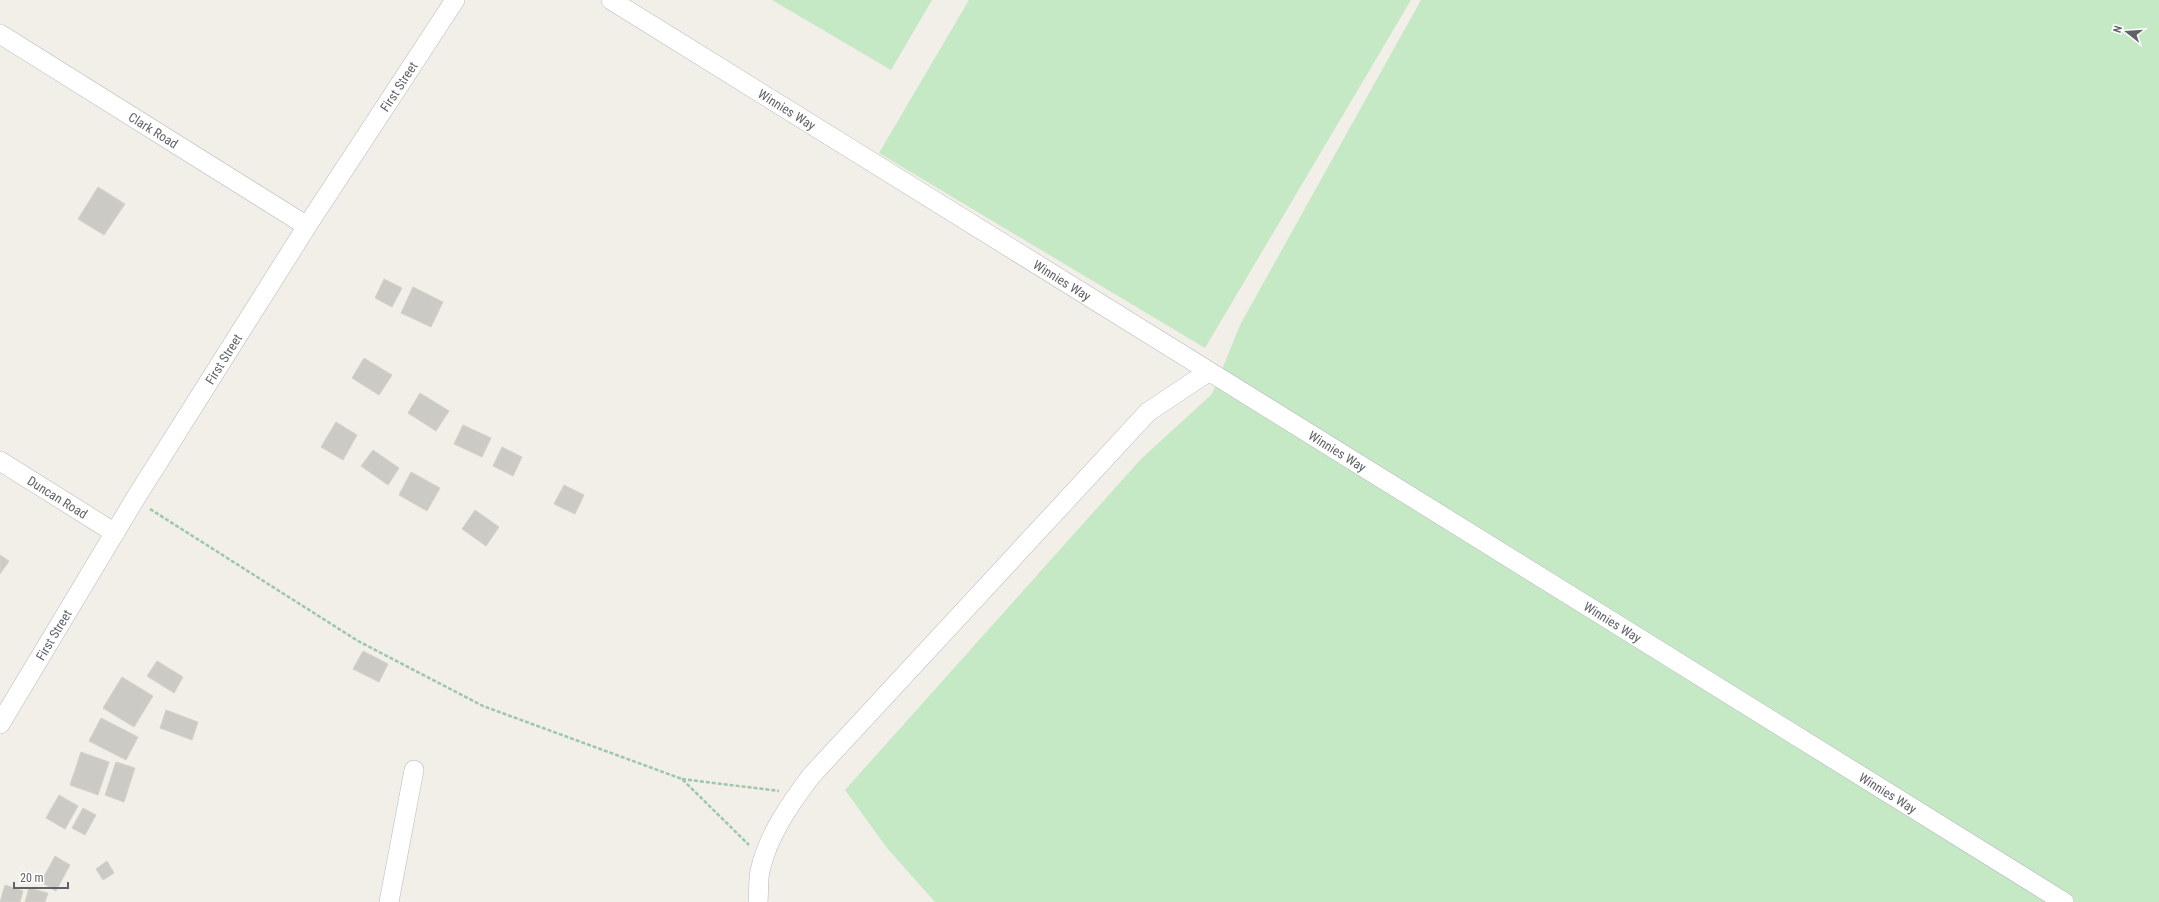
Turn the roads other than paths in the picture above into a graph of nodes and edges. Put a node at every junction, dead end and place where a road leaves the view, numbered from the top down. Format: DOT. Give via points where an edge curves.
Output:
graph roads {
  1 [pos="455,0"];
  2 [pos="611,0"];
  3 [pos="0,34"];
  4 [pos="307,226"];
  5 [pos="1208,372"];
  6 [pos="0,460"];
  7 [pos="115,533"];
  8 [pos="0,724"];
  9 [pos="414,770"];
  10 [pos="389,902"];
  11 [pos="758,902"];
  12 [pos="2064,902"];
  1 -- 4 [label="street, First Street"];
  2 -- 5 [label="street, Winnies Way"];
  3 -- 4 [label="street, Clark Road"];
  4 -- 7 [label="street, First Street"];
  5 -- 11 [label="street" via="1148,412 822,764 784,812 760,872"];
  5 -- 12 [label="street, Winnies Way"];
  6 -- 7 [label="street, Duncan Road"];
  7 -- 8 [label="street, First Street"];
  9 -- 10 [label="street"];
}
